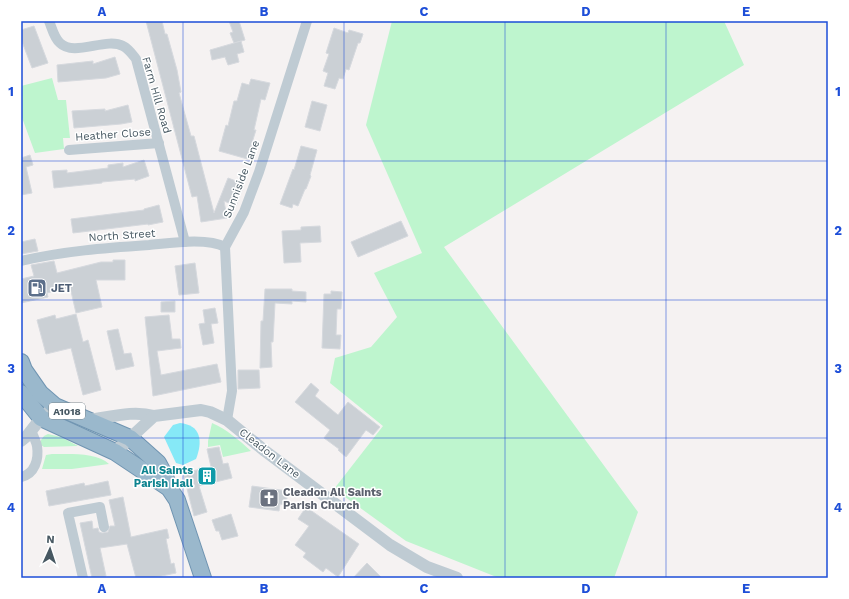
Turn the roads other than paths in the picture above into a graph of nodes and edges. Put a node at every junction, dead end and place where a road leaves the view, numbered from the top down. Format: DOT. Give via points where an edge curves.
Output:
graph roads {
  1 [pos="49,21"];
  2 [pos="307,21"];
  3 [pos="159,143"];
  4 [pos="69,150"];
  5 [pos="185,242"];
  6 [pos="225,247"];
  7 [pos="21,261"];
  8 [pos="21,362"];
  9 [pos="21,393"];
  10 [pos="55,406"];
  11 [pos="154,416"];
  12 [pos="41,418"];
  13 [pos="88,420"];
  14 [pos="227,420"];
  15 [pos="31,431"];
  16 [pos="130,438"];
  17 [pos="21,441"];
  18 [pos="115,452"];
  19 [pos="21,477"];
  20 [pos="173,494"];
  21 [pos="104,527"];
  22 [pos="83,578"];
  23 [pos="203,578"];
  24 [pos="457,578"];
  1 -- 3 [label="street, Farm Hill Road" via="61,44 71,48 114,43 130,51 136,59"];
  2 -- 6 [label="street, Sunniside Lane" via="259,172 244,212"];
  3 -- 4 [label="street, Heather Close"];
  3 -- 5 [label="street, Farm Hill Road"];
  5 -- 6 [label="street, North Street" via="210,242"];
  5 -- 7 [label="street, North Street" via="78,250"];
  6 -- 14 [label="street" via="232,391"];
  8 -- 10 [label="highway, A1018" via="40,393"];
  9 -- 12 [label="highway, A1018"];
  10 -- 12 [label="street"];
  10 -- 13 [label="highway, A1018"];
  11 -- 13 [label="street, Cleadon Lane" via="131,413"];
  11 -- 14 [label="street, Cleadon Lane" via="201,410"];
  11 -- 16 [label="street"];
  12 -- 15 [label="street"];
  12 -- 18 [label="highway, A1018"];
  13 -- 16 [label="highway, A1018"];
  14 -- 24 [label="street, Cleadon Lane" via="376,536 427,566"];
  15 -- 17 [label="street"];
  15 -- 19 [label="street" via="37,445 37,458 34,470"];
  16 -- 18 [label="street"];
  16 -- 20 [label="highway, A1018" via="158,463"];
  18 -- 20 [label="highway, A1018"];
  20 -- 23 [label="highway, A1018"];
  21 -- 22 [label="street" via="100,507 68,513"];
}
